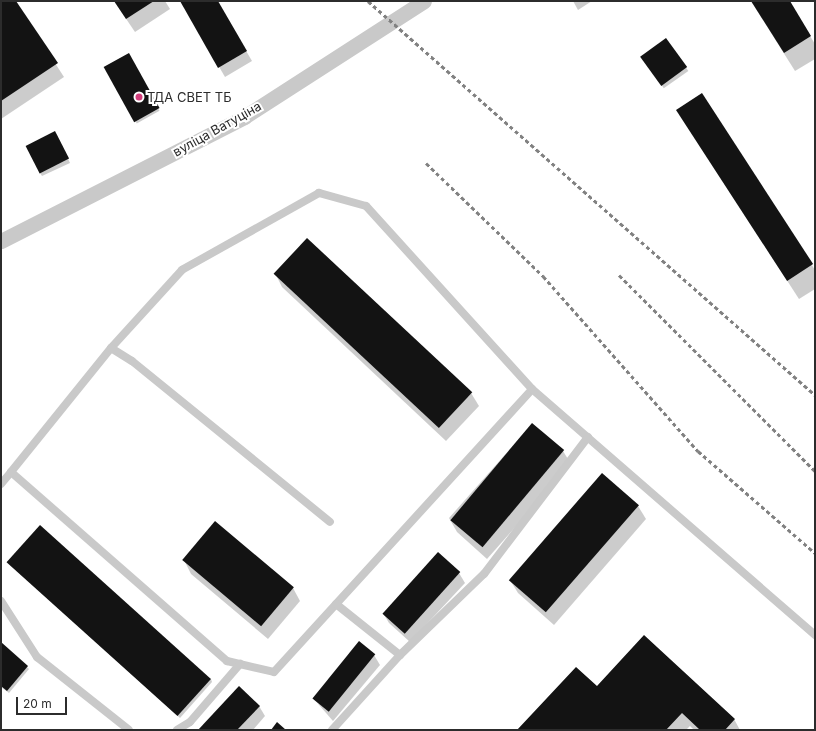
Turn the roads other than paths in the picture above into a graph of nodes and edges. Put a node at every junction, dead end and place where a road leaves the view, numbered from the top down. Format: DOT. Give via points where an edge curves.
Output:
graph roads {
  1 [pos="424,1"];
  2 [pos="1,241"];
  3 [pos="111,348"];
  4 [pos="532,389"];
  5 [pos="588,437"];
  6 [pos="11,472"];
  7 [pos="1,484"];
  8 [pos="330,522"];
  9 [pos="1,600"];
  10 [pos="336,604"];
  11 [pos="815,635"];
  12 [pos="400,655"];
  13 [pos="240,664"];
  14 [pos="129,730"];
  15 [pos="177,730"];
  16 [pos="332,730"];
  1 -- 2 [label="street, вуліца Ватуціна" via="244,117"];
  3 -- 4 [label="lane" via="182,270 320,194 366,206"];
  3 -- 6 [label="lane"];
  3 -- 8 [label="lane" via="132,361"];
  4 -- 5 [label="lane"];
  4 -- 10 [label="lane"];
  5 -- 11 [label="lane"];
  5 -- 12 [label="lane" via="484,574"];
  6 -- 7 [label="lane"];
  6 -- 13 [label="lane" via="227,660"];
  9 -- 14 [label="lane" via="37,657"];
  10 -- 12 [label="lane"];
  10 -- 13 [label="lane" via="274,672"];
  12 -- 16 [label="lane"];
  13 -- 15 [label="lane" via="190,722"];
}
